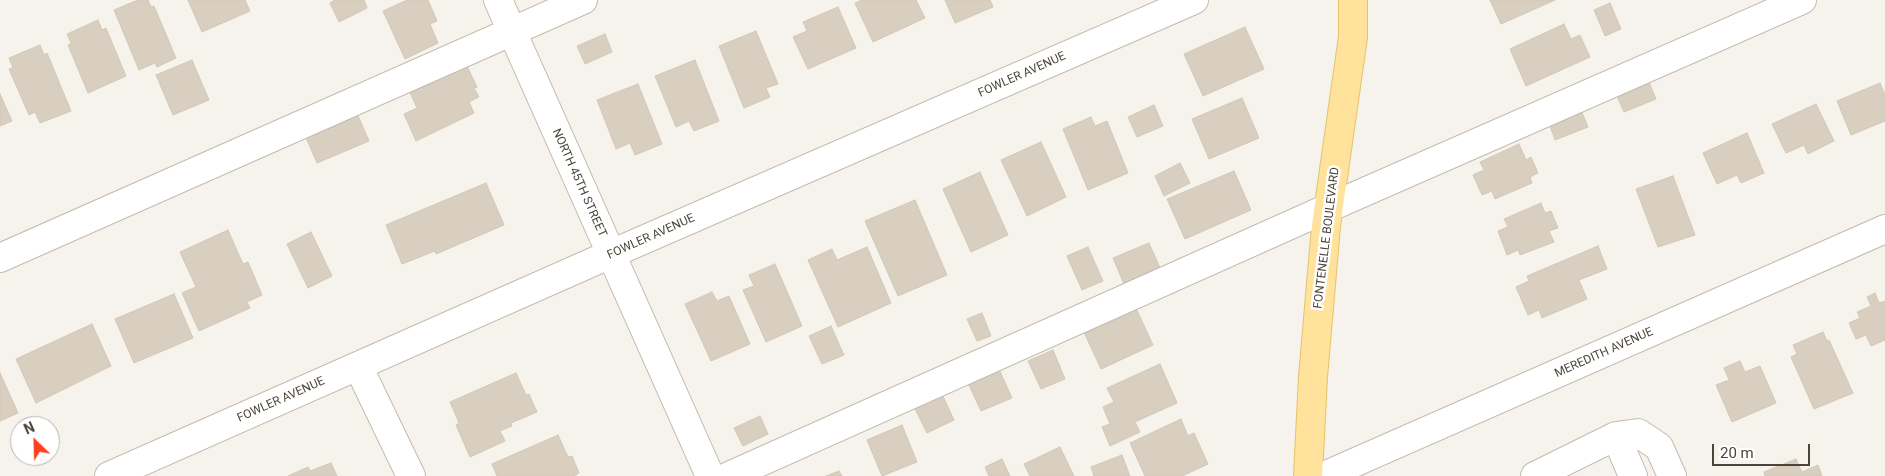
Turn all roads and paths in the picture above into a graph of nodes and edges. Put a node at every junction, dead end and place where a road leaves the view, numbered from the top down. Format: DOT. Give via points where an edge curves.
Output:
graph roads {
  1 [pos="498,0"];
  2 [pos="583,0"];
  3 [pos="1194,0"];
  4 [pos="1353,0"];
  5 [pos="1802,0"];
  6 [pos="512,32"];
  7 [pos="1328,208"];
  8 [pos="1885,229"];
  9 [pos="611,254"];
  10 [pos="0,258"];
  11 [pos="358,366"];
  12 [pos="1616,436"];
  13 [pos="109,476"];
  14 [pos="411,476"];
  15 [pos="710,476"];
  16 [pos="729,476"];
  17 [pos="1308,476"];
  18 [pos="1324,476"];
  19 [pos="1535,476"];
  20 [pos="1633,476"];
  21 [pos="1672,476"];
  1 -- 6 [label="street, NORTH 45TH STREET"];
  2 -- 6 [label="street"];
  3 -- 9 [label="street, FOWLER AVENUE"];
  4 -- 7 [label="main road, FONTENELLE BOULEVARD" via="1353,36"];
  5 -- 7 [label="street"];
  6 -- 9 [label="street, NORTH 45TH STREET"];
  6 -- 10 [label="street"];
  7 -- 16 [label="street"];
  7 -- 17 [label="main road, FONTENELLE BOULEVARD"];
  8 -- 18 [label="street, MEREDITH AVENUE"];
  9 -- 11 [label="street, FOWLER AVENUE"];
  9 -- 15 [label="street, NORTH 45TH STREET"];
  11 -- 13 [label="street, FOWLER AVENUE"];
  11 -- 14 [label="street"];
  12 -- 19 [label="street"];
  12 -- 20 [label="street"];
  12 -- 21 [label="street" via="1638,433 1659,447"];
}
